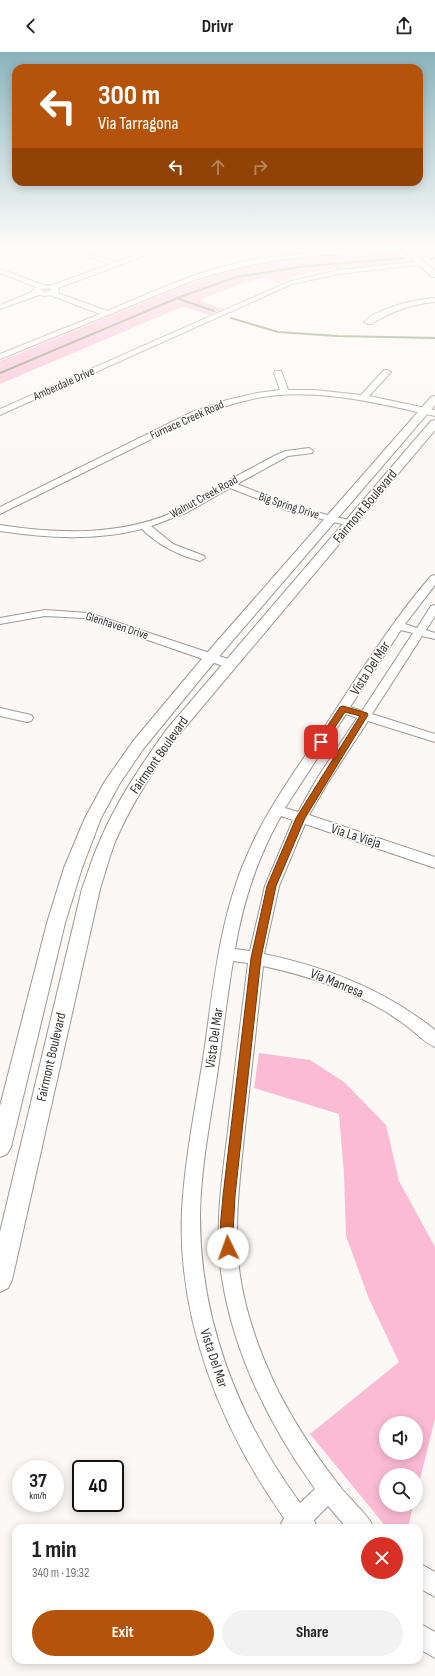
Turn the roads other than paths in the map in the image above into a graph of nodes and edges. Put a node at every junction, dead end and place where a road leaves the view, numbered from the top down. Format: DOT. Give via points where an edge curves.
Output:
graph roads {
  1 [pos="84,323"];
  2 [pos="201,323"];
  3 [pos="0,357"];
  4 [pos="387,372"];
  5 [pos="278,373"];
  6 [pos="284,391"];
  7 [pos="364,397"];
  8 [pos="435,399"];
  9 [pos="0,412"];
  10 [pos="430,412"];
  11 [pos="435,423"];
  12 [pos="309,451"];
  13 [pos="229,484"];
  14 [pos="0,511"];
  15 [pos="331,519"];
  16 [pos="350,523"];
  17 [pos="144,525"];
  18 [pos="0,528"];
  19 [pos="200,558"];
  20 [pos="435,578"];
  21 [pos="435,608"];
  22 [pos="0,621"];
  23 [pos="398,626"];
  24 [pos="427,634"];
  25 [pos="221,660"];
  26 [pos="343,709"];
  27 [pos="0,712"];
  28 [pos="364,715"];
  29 [pos="27,718"];
  30 [pos="435,738"];
  31 [pos="277,810"];
  32 [pos="300,818"];
  33 [pos="435,863"];
  34 [pos="228,954"];
  35 [pos="256,958"];
  36 [pos="435,1040"];
  37 [pos="0,1147"];
  38 [pos="0,1280"];
  39 [pos="328,1491"];
  40 [pos="297,1524"];
  41 [pos="299,1524"];
  42 [pos="359,1524"];
  43 [pos="423,1577"];
  44 [pos="435,1586"];
  45 [pos="423,1638"];
  46 [pos="435,1646"];
  1 -- 3 [label="street"];
  2 -- 9 [label="street, Amberdale Drive"];
  4 -- 7 [label="street"];
  5 -- 6 [label="street"];
  6 -- 7 [label="street, Furnace Creek Road"];
  6 -- 14 [label="street, Furnace Creek Road" via="243,397 207,409"];
  7 -- 10 [label="street, Furnace Creek Road"];
  8 -- 10 [label="main road, Fairmont Boulevard"];
  10 -- 15 [label="main road, Fairmont Boulevard"];
  11 -- 16 [label="main road, Fairmont Boulevard"];
  12 -- 13 [label="street, Walnut Creek Road" via="279,457"];
  13 -- 15 [label="street, Big Spring Drive" via="292,509"];
  13 -- 17 [label="street, Walnut Creek Road" via="174,516"];
  15 -- 16 [label="street, Big Spring Drive"];
  15 -- 25 [label="main road, Fairmont Boulevard"];
  16 -- 25 [label="main road, Fairmont Boulevard"];
  17 -- 18 [label="street, Walnut Creek Road" via="75,534"];
  17 -- 19 [label="street" via="166,546"];
  20 -- 23 [label="street, Vista Del Mar" via="416,599"];
  21 -- 24 [label="street, Vista Del Mar"];
  22 -- 25 [label="street, Glenhaven Drive" via="45,613 85,615"];
  23 -- 24 [label="street"];
  23 -- 26 [label="street, Vista Del Mar"];
  24 -- 28 [label="street, Vista Del Mar"];
  25 -- 37 [label="main road, Fairmont Boulevard" via="139,744 113,781 93,818 56,923"];
  25 -- 38 [label="main road, Fairmont Boulevard" via="143,772 109,837 91,889"];
  26 -- 28 [label="street"];
  26 -- 31 [label="street, Vista Del Mar"];
  27 -- 29 [label="street"];
  28 -- 30 [label="street"];
  28 -- 32 [label="street, Vista Del Mar"];
  31 -- 32 [label="street, Via La Vieja"];
  31 -- 34 [label="street, Vista Del Mar" via="257,848 246,877 238,902"];
  32 -- 33 [label="street, Via La Vieja"];
  32 -- 35 [label="street, Vista Del Mar" via="272,886"];
  34 -- 35 [label="street, Via Manresa"];
  34 -- 40 [label="street, Vista Del Mar" via="195,1172 191,1211 194,1281 204,1329 218,1375 232,1408"];
  35 -- 36 [label="street, Via Manresa" via="303,969 366,994 409,1020"];
  35 -- 39 [label="street, Vista Del Mar" via="229,1196 227,1234 231,1277 240,1319 255,1364 299,1448"];
  39 -- 41 [label="street"];
  39 -- 42 [label="street, Vista Del Mar"];
  43 -- 44 [label="street"];
  45 -- 46 [label="street"];
}
